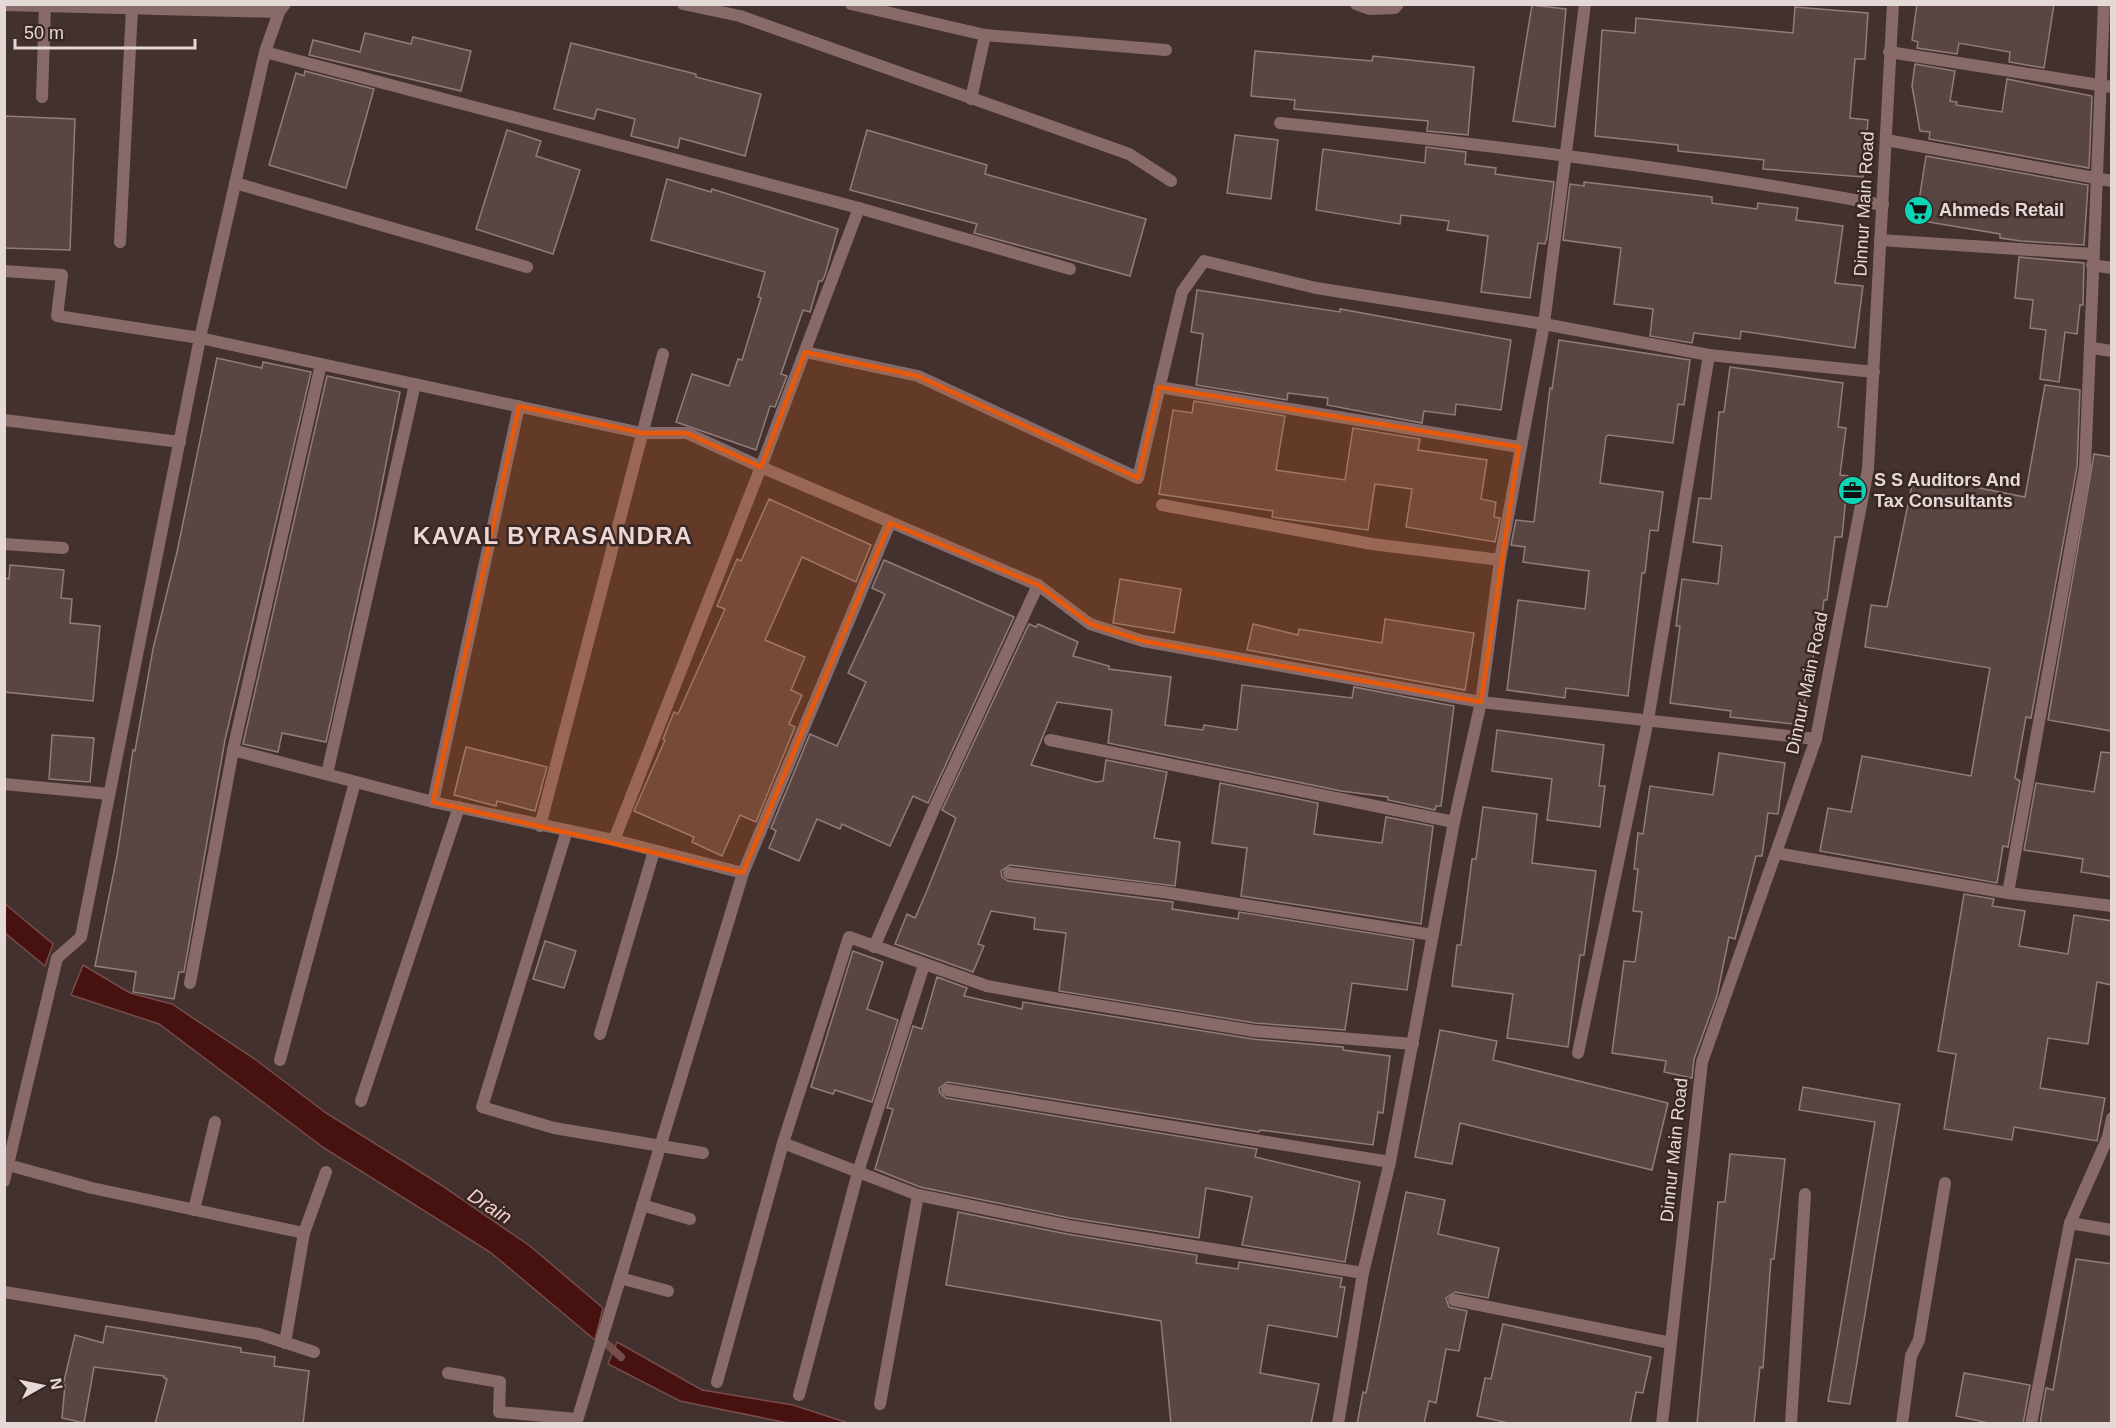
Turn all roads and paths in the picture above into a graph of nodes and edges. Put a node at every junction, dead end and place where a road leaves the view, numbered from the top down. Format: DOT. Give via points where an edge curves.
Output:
graph roads {
  1 [pos="683,4"];
  2 [pos="851,4"];
  3 [pos="1356,4"];
  4 [pos="1398,4"];
  5 [pos="1585,4"];
  6 [pos="1893,4"];
  7 [pos="2104,4"];
  8 [pos="4,5"];
  9 [pos="45,6"];
  10 [pos="282,8"];
  11 [pos="132,9"];
  12 [pos="985,35"];
  13 [pos="1166,50"];
  14 [pos="265,52"];
  15 [pos="1889,52"];
  16 [pos="2106,86"];
  17 [pos="42,97"];
  18 [pos="971,99"];
  19 [pos="1280,123"];
  20 [pos="1886,140"];
  21 [pos="1566,156"];
  22 [pos="2098,179"];
  23 [pos="1171,181"];
  24 [pos="2112,181"];
  25 [pos="236,183"];
  26 [pos="1882,205"];
  27 [pos="859,208"];
  28 [pos="1880,240"];
  29 [pos="120,242"];
  30 [pos="2092,259"];
  31 [pos="527,267"];
  32 [pos="2112,268"];
  33 [pos="1070,269"];
  34 [pos="4,271"];
  35 [pos="1544,324"];
  36 [pos="200,338"];
  37 [pos="2092,348"];
  38 [pos="2112,351"];
  39 [pos="805,352"];
  40 [pos="663,354"];
  41 [pos="1709,355"];
  42 [pos="321,364"];
  43 [pos="1874,372"];
  44 [pos="415,384"];
  45 [pos="1159,387"];
  46 [pos="519,406"];
  47 [pos="4,420"];
  48 [pos="642,433"];
  49 [pos="180,442"];
  50 [pos="1519,447"];
  51 [pos="761,467"];
  52 [pos="1162,506"];
  53 [pos="890,523"];
  54 [pos="4,544"];
  55 [pos="63,548"];
  56 [pos="1500,560"];
  57 [pos="1038,585"];
  58 [pos="1481,702"];
  59 [pos="1648,720"];
  60 [pos="1050,740"];
  61 [pos="1816,740"];
  62 [pos="233,750"];
  63 [pos="327,774"];
  64 [pos="355,782"];
  65 [pos="4,784"];
  66 [pos="109,794"];
  67 [pos="433,802"];
  68 [pos="459,807"];
  69 [pos="1454,822"];
  70 [pos="540,826"];
  71 [pos="567,830"];
  72 [pos="614,840"];
  73 [pos="654,851"];
  74 [pos="1776,853"];
  75 [pos="743,873"];
  76 [pos="1009,873"];
  77 [pos="2008,893"];
  78 [pos="2112,906"];
  79 [pos="1433,935"];
  80 [pos="874,947"];
  81 [pos="924,965"];
  82 [pos="190,983"];
  83 [pos="600,1034"];
  84 [pos="1413,1044"];
  85 [pos="1578,1053"];
  86 [pos="280,1060"];
  87 [pos="947,1090"];
  88 [pos="361,1101"];
  89 [pos="2112,1118"];
  90 [pos="215,1122"];
  91 [pos="783,1143"];
  92 [pos="659,1146"];
  93 [pos="703,1153"];
  94 [pos="1390,1162"];
  95 [pos="8,1165"];
  96 [pos="326,1172"];
  97 [pos="858,1172"];
  98 [pos="4,1181"];
  99 [pos="1945,1183"];
  100 [pos="1804,1194"];
  101 [pos="918,1195"];
  102 [pos="642,1205"];
  103 [pos="194,1210"];
  104 [pos="690,1219"];
  105 [pos="2070,1223"];
  106 [pos="2112,1230"];
  107 [pos="304,1233"];
  108 [pos="1363,1273"];
  109 [pos="620,1278"];
  110 [pos="668,1291"];
  111 [pos="4,1292"];
  112 [pos="1454,1300"];
  113 [pos="1671,1342"];
  114 [pos="285,1343"];
  115 [pos="314,1352"];
  116 [pos="448,1373"];
  117 [pos="717,1382"];
  118 [pos="799,1395"];
  119 [pos="880,1404"];
  120 [pos="577,1421"];
  121 [pos="1338,1424"];
  122 [pos="1662,1424"];
  123 [pos="1791,1424"];
  124 [pos="1902,1424"];
  125 [pos="2031,1424"];
  1 -- 18 [label="street" via="740,16"];
  2 -- 12 [label="street"];
  3 -- 4 [label="street" via="1370,9 1395,8"];
  5 -- 21 [label="street"];
  6 -- 15 [label="street, Dinnur Main Road"];
  7 -- 16 [label="street"];
  8 -- 9 [label="street"];
  9 -- 11 [label="street"];
  9 -- 17 [label="street"];
  10 -- 11 [label="street"];
  10 -- 14 [label="street"];
  11 -- 29 [label="street"];
  12 -- 13 [label="street"];
  12 -- 18 [label="street"];
  14 -- 25 [label="street"];
  14 -- 27 [label="street"];
  15 -- 16 [label="street"];
  15 -- 20 [label="street, Dinnur Main Road"];
  16 -- 22 [label="street"];
  18 -- 23 [label="street" via="1128,154"];
  19 -- 21 [label="street"];
  20 -- 22 [label="street"];
  20 -- 26 [label="street, Dinnur Main Road"];
  21 -- 26 [label="street" via="1780,186"];
  21 -- 35 [label="street"];
  22 -- 24 [label="street"];
  22 -- 30 [label="street"];
  25 -- 31 [label="street"];
  25 -- 36 [label="street"];
  26 -- 28 [label="street, Dinnur Main Road"];
  27 -- 33 [label="street"];
  27 -- 39 [label="street"];
  28 -- 30 [label="street"];
  28 -- 43 [label="street, Dinnur Main Road"];
  30 -- 32 [label="street"];
  30 -- 37 [label="street"];
  34 -- 36 [label="street" via="62,274 57,316"];
  35 -- 41 [label="street"];
  35 -- 45 [label="street" via="1316,288 1204,261 1182,292"];
  35 -- 50 [label="street"];
  36 -- 42 [label="street"];
  36 -- 49 [label="street"];
  37 -- 38 [label="street"];
  37 -- 77 [label="street" via="2085,468"];
  39 -- 45 [label="street" via="918,376 1138,478"];
  39 -- 51 [label="street"];
  40 -- 48 [label="street"];
  41 -- 43 [label="street"];
  41 -- 59 [label="street"];
  42 -- 44 [label="street"];
  42 -- 62 [label="street"];
  43 -- 61 [label="street, Dinnur Main Road" via="1868,469"];
  44 -- 46 [label="street"];
  44 -- 63 [label="street"];
  45 -- 50 [label="street"];
  46 -- 48 [label="street"];
  46 -- 67 [label="street"];
  47 -- 49 [label="street"];
  48 -- 51 [label="street" via="687,433"];
  48 -- 70 [label="street"];
  49 -- 66 [label="street"];
  50 -- 56 [label="street"];
  51 -- 53 [label="street"];
  51 -- 72 [label="street"];
  52 -- 56 [label="street" via="1372,544"];
  53 -- 57 [label="street"];
  53 -- 75 [label="street"];
  54 -- 55 [label="street"];
  56 -- 58 [label="street"];
  57 -- 58 [label="street" via="1090,624 1143,641"];
  57 -- 80 [label="street"];
  58 -- 59 [label="street"];
  58 -- 69 [label="street"];
  59 -- 61 [label="street"];
  59 -- 85 [label="street"];
  60 -- 69 [label="street"];
  61 -- 74 [label="street, Dinnur Main Road"];
  62 -- 63 [label="street"];
  62 -- 82 [label="street"];
  63 -- 64 [label="street"];
  64 -- 67 [label="street"];
  64 -- 86 [label="street"];
  65 -- 66 [label="street"];
  66 -- 95 [label="street" via="81,937 57,958"];
  67 -- 68 [label="street"];
  68 -- 70 [label="street"];
  68 -- 88 [label="street"];
  69 -- 79 [label="street"];
  70 -- 71 [label="street"];
  71 -- 72 [label="street"];
  71 -- 92 [label="street" via="482,1107 554,1128"];
  72 -- 73 [label="street"];
  73 -- 75 [label="street"];
  73 -- 83 [label="street"];
  74 -- 77 [label="street"];
  74 -- 113 [label="street, Dinnur Main Road" via="1702,1062"];
  75 -- 92 [label="street"];
  76 -- 79 [label="street" via="1163,892"];
  77 -- 78 [label="street"];
  79 -- 84 [label="street"];
  80 -- 81 [label="street"];
  80 -- 91 [label="street" via="849,937"];
  81 -- 84 [label="street" via="987,986 1254,1031"];
  81 -- 97 [label="street"];
  84 -- 94 [label="street"];
  87 -- 94 [label="street"];
  89 -- 105 [label="street" via="2108,1137"];
  90 -- 103 [label="street"];
  91 -- 97 [label="street"];
  91 -- 117 [label="street"];
  92 -- 93 [label="street"];
  92 -- 102 [label="street"];
  94 -- 108 [label="street"];
  95 -- 98 [label="street"];
  95 -- 103 [label="street"];
  96 -- 107 [label="street"];
  97 -- 101 [label="street"];
  97 -- 118 [label="street"];
  99 -- 124 [label="street" via="1919,1340 1911,1356"];
  100 -- 123 [label="street"];
  101 -- 108 [label="street" via="1068,1226"];
  101 -- 119 [label="street"];
  102 -- 104 [label="street"];
  102 -- 109 [label="street"];
  103 -- 107 [label="street"];
  105 -- 106 [label="street"];
  105 -- 125 [label="street"];
  107 -- 114 [label="street"];
  108 -- 121 [label="street"];
  109 -- 110 [label="street"];
  109 -- 120 [label="street"];
  111 -- 114 [label="street" via="259,1334"];
  112 -- 113 [label="street"];
  113 -- 122 [label="street, Dinnur Main Road"];
  114 -- 115 [label="street"];
  116 -- 120 [label="street" via="500,1382 500,1412"];
}
